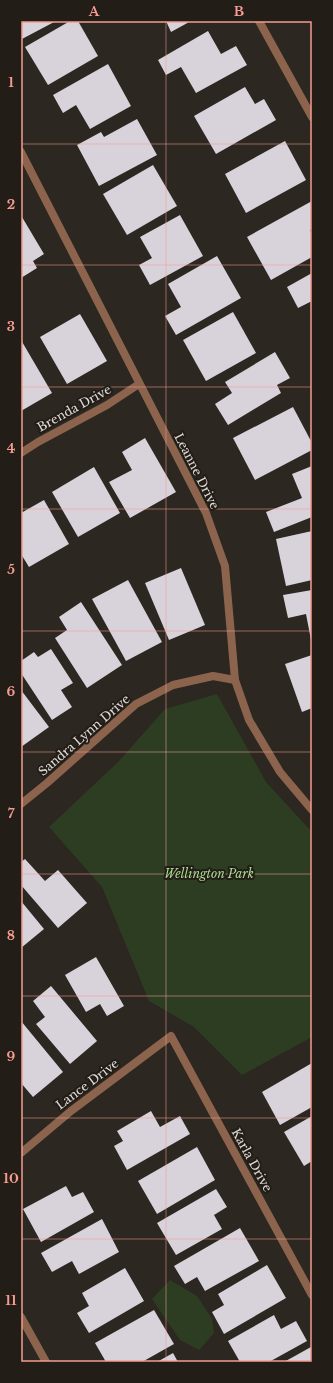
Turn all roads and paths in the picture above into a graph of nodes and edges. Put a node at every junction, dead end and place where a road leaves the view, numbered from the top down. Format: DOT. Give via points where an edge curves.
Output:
graph roads {
  1 [pos="259,21"];
  2 [pos="312,117"];
  3 [pos="21,152"];
  4 [pos="139,384"];
  5 [pos="21,453"];
  6 [pos="235,680"];
  7 [pos="21,804"];
  8 [pos="312,810"];
  9 [pos="171,1036"];
  10 [pos="21,1153"];
  11 [pos="312,1296"];
  12 [pos="21,1317"];
  13 [pos="46,1362"];
  1 -- 2 [label="street"];
  3 -- 4 [label="street, Leanne Drive"];
  4 -- 5 [label="street, Brenda Drive"];
  4 -- 6 [label="street, Leanne Drive" via="206,513 225,566"];
  6 -- 7 [label="street, Sandra Lynn Drive" via="213,676 173,685 136,704"];
  6 -- 8 [label="street, Leanne Drive" via="249,720 280,772"];
  9 -- 10 [label="street, Lance Drive" via="71,1111"];
  9 -- 11 [label="street, Karla Drive"];
  12 -- 13 [label="street"];
}
